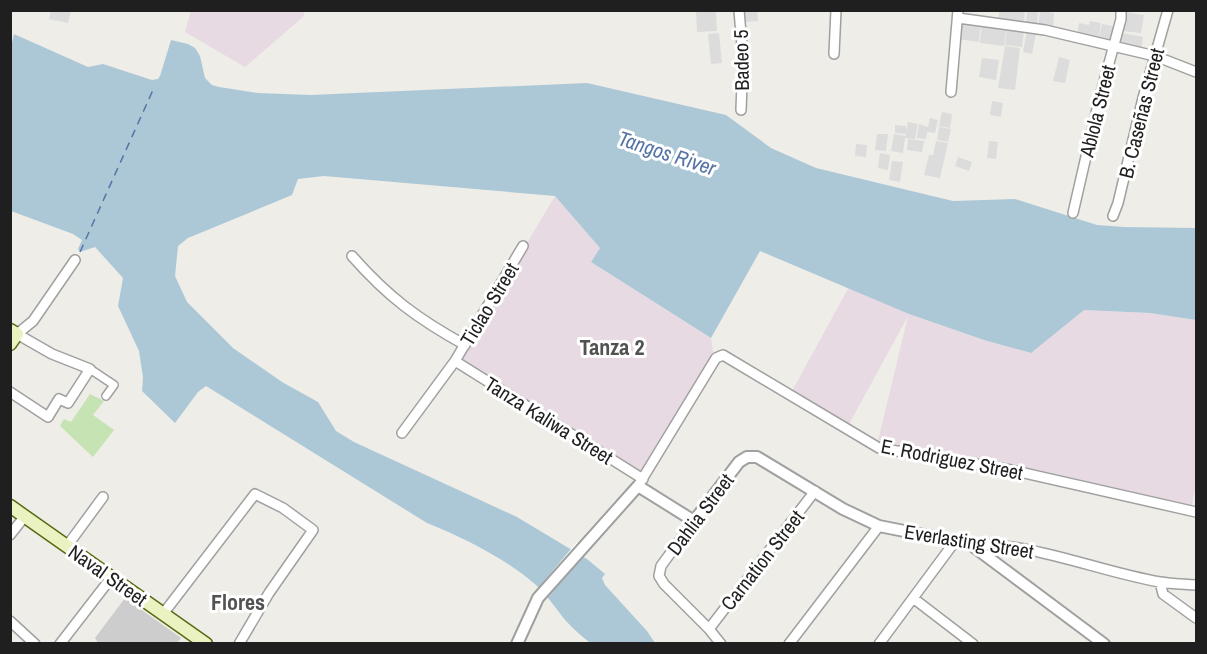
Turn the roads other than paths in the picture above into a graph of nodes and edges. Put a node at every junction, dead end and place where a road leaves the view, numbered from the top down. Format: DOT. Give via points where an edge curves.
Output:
graph roads {
  1 [pos="739,10"];
  2 [pos="836,10"];
  3 [pos="1121,10"];
  4 [pos="1168,10"];
  5 [pos="958,14"];
  6 [pos="1113,47"];
  7 [pos="834,54"];
  8 [pos="1155,56"];
  9 [pos="1197,72"];
  10 [pos="951,92"];
  11 [pos="741,110"];
  12 [pos="1073,213"];
  13 [pos="1113,216"];
  14 [pos="523,246"];
  15 [pos="352,256"];
  16 [pos="75,260"];
  17 [pos="13,336"];
  18 [pos="465,345"];
  19 [pos="455,362"];
  20 [pos="90,369"];
  21 [pos="10,392"];
  22 [pos="106,396"];
  23 [pos="402,433"];
  24 [pos="757,457"];
  25 [pos="640,483"];
  26 [pos="815,491"];
  27 [pos="103,497"];
  28 [pos="10,506"];
  29 [pos="1197,512"];
  30 [pos="25,516"];
  31 [pos="694,521"];
  32 [pos="879,526"];
  33 [pos="10,535"];
  34 [pos="956,540"];
  35 [pos="970,544"];
  36 [pos="67,546"];
  37 [pos="111,578"];
  38 [pos="1160,582"];
  39 [pos="1197,585"];
  40 [pos="913,598"];
  41 [pos="163,614"];
  42 [pos="1197,618"];
  43 [pos="10,621"];
  44 [pos="709,628"];
  45 [pos="35,644"];
  46 [pos="60,644"];
  47 [pos="206,644"];
  48 [pos="239,644"];
  49 [pos="517,644"];
  50 [pos="721,644"];
  51 [pos="789,644"];
  52 [pos="879,644"];
  53 [pos="973,644"];
  54 [pos="1104,644"];
  1 -- 11 [label="street, Badeo 5" via="743,58"];
  2 -- 7 [label="street"];
  3 -- 6 [label="street, Ablola Street"];
  4 -- 8 [label="street, B. Caseñas Street"];
  5 -- 6 [label="street"];
  5 -- 10 [label="street"];
  6 -- 8 [label="street"];
  6 -- 12 [label="street, Ablola Street"];
  8 -- 9 [label="street"];
  8 -- 13 [label="street, B. Caseñas Street"];
  14 -- 18 [label="street, Ticlao Street"];
  15 -- 18 [label="street" via="394,299"];
  16 -- 17 [label="street" via="33,321"];
  17 -- 20 [label="street"];
  18 -- 19 [label="street, Ticlao Street"];
  19 -- 23 [label="street, Ticlao Street"];
  19 -- 25 [label="street, Tanza Kaliwa Street"];
  20 -- 21 [label="street" via="68,403 59,399 48,417"];
  20 -- 22 [label="street" via="114,385"];
  24 -- 26 [label="street, Everlasting Street"];
  24 -- 31 [label="street, Dahlia Street" via="739,462"];
  25 -- 29 [label="street, E. Rodriguez Street" via="716,358 723,355 879,448 1011,470"];
  25 -- 31 [label="street"];
  25 -- 49 [label="street" via="538,598"];
  26 -- 32 [label="street, Everlasting Street"];
  26 -- 44 [label="street, Carnation Street"];
  27 -- 36 [label="street"];
  28 -- 30 [label="main road, Naval Street"];
  30 -- 33 [label="street"];
  30 -- 36 [label="main road, Naval Street"];
  31 -- 44 [label="street, Dahlia Street" via="661,566 659,576"];
  32 -- 34 [label="street, Everlasting Street"];
  32 -- 51 [label="street"];
  34 -- 35 [label="street, Everlasting Street"];
  34 -- 40 [label="street"];
  35 -- 38 [label="street, Everlasting Street" via="989,543"];
  35 -- 54 [label="street"];
  36 -- 37 [label="main road, Naval Street"];
  37 -- 41 [label="main road, Naval Street"];
  37 -- 46 [label="street"];
  38 -- 39 [label="street, Everlasting Street"];
  38 -- 42 [label="street" via="1163,594"];
  40 -- 52 [label="street"];
  40 -- 53 [label="street"];
  41 -- 47 [label="main road, Naval Street"];
  41 -- 48 [label="street" via="255,494 313,530"];
  43 -- 45 [label="street"];
  44 -- 50 [label="street"];
}
